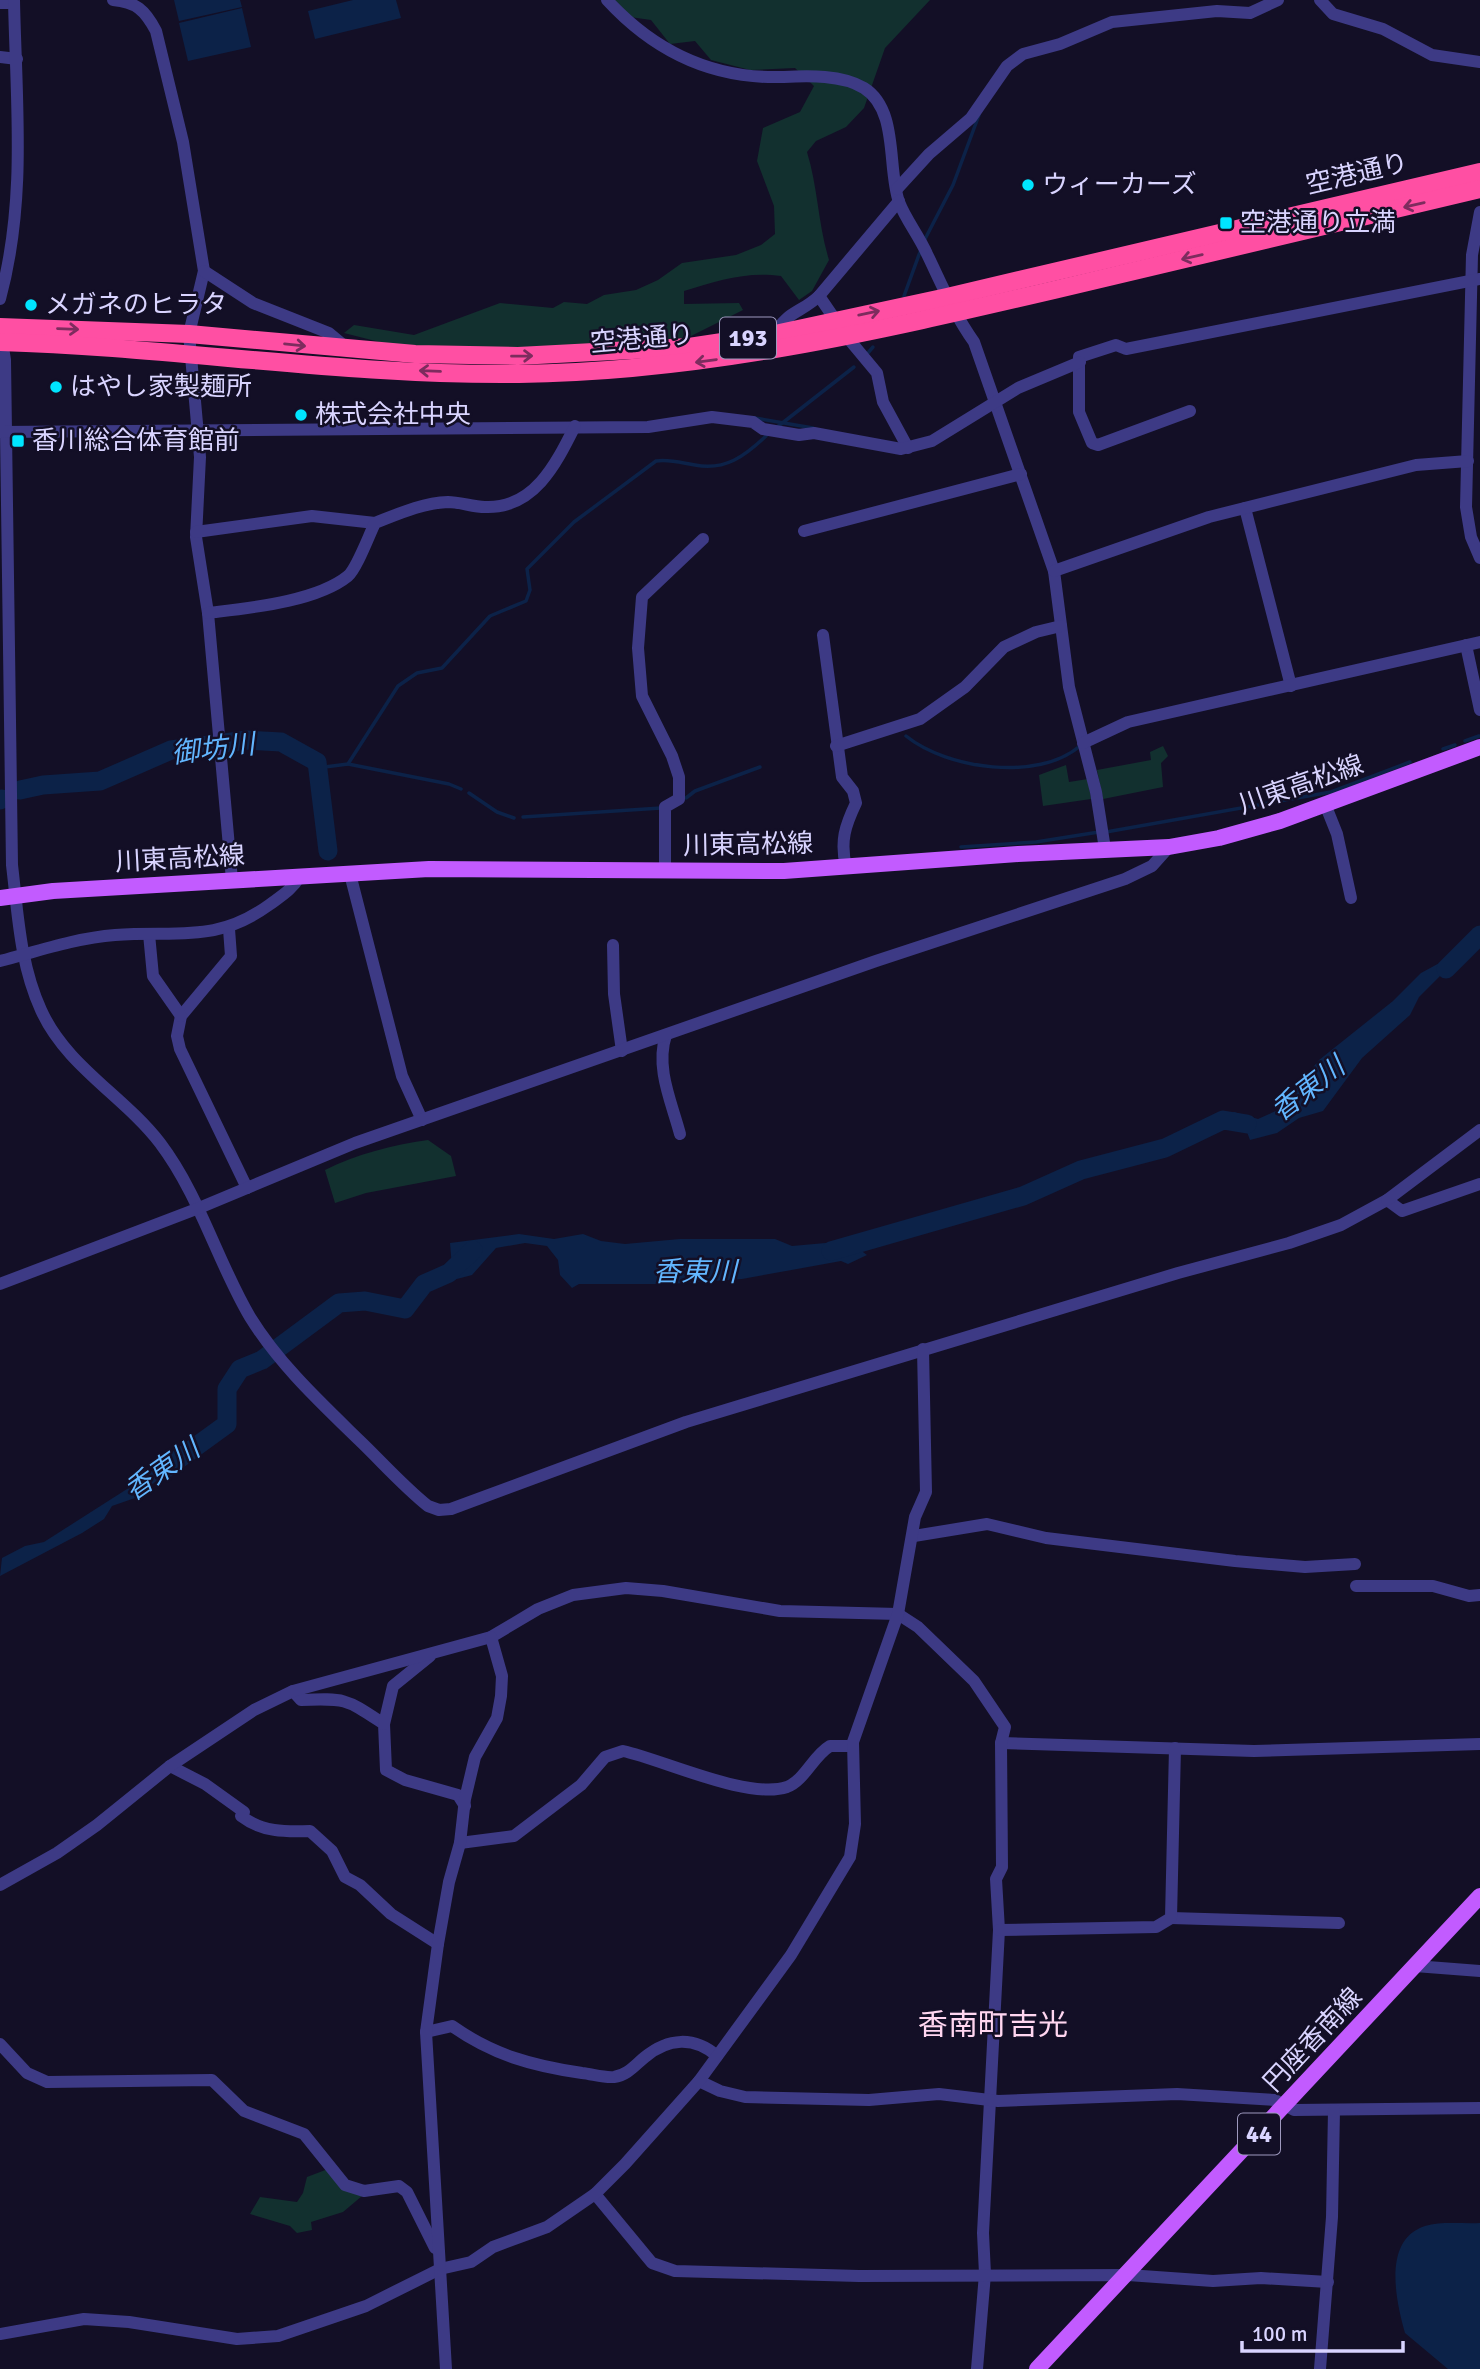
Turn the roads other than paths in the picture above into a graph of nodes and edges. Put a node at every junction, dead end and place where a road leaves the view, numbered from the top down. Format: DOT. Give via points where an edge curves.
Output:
graph roads {
  1 [pos="113,0"];
  2 [pos="607,0"];
  3 [pos="1278,0"];
  4 [pos="1320,0"];
  5 [pos="14,1"];
  6 [pos="0,3"];
  7 [pos="0,57"];
  8 [pos="17,59"];
  9 [pos="1480,62"];
  10 [pos="1480,173"];
  11 [pos="1480,189"];
  12 [pos="898,195"];
  13 [pos="1480,212"];
  14 [pos="0,238"];
  15 [pos="14,241"];
  16 [pos="204,271"];
  17 [pos="1476,280"];
  18 [pos="819,296"];
  19 [pos="0,299"];
  20 [pos="950,305"];
  21 [pos="835,321"];
  22 [pos="188,334"];
  23 [pos="775,334"];
  24 [pos="0,335"];
  25 [pos="846,337"];
  26 [pos="350,351"];
  27 [pos="190,354"];
  28 [pos="1080,362"];
  29 [pos="997,402"];
  30 [pos="1190,411"];
  31 [pos="575,426"];
  32 [pos="198,431"];
  33 [pos="3,432"];
  34 [pos="908,448"];
  35 [pos="1468,461"];
  36 [pos="1021,474"];
  37 [pos="1245,508"];
  38 [pos="375,523"];
  39 [pos="804,531"];
  40 [pos="196,532"];
  41 [pos="4,535"];
  42 [pos="703,539"];
  43 [pos="1480,558"];
  44 [pos="1054,571"];
  45 [pos="208,613"];
  46 [pos="1061,626"];
  47 [pos="823,635"];
  48 [pos="1480,642"];
  49 [pos="1466,645"];
  50 [pos="5,676"];
  51 [pos="1291,686"];
  52 [pos="1480,710"];
  53 [pos="1083,743"];
  54 [pos="836,746"];
  55 [pos="1480,747"];
  56 [pos="1325,804"];
  57 [pos="1169,848"];
  58 [pos="1105,849"];
  59 [pos="846,867"];
  60 [pos="665,871"];
  61 [pos="350,874"];
  62 [pos="300,876"];
  63 [pos="232,880"];
  64 [pos="8,897"];
  65 [pos="1351,898"];
  66 [pos="229,929"];
  67 [pos="149,934"];
  68 [pos="613,944"];
  69 [pos="23,955"];
  70 [pos="0,961"];
  71 [pos="181,1016"];
  72 [pos="666,1035"];
  73 [pos="622,1051"];
  74 [pos="422,1120"];
  75 [pos="1480,1130"];
  76 [pos="680,1134"];
  77 [pos="1480,1184"];
  78 [pos="247,1188"];
  79 [pos="1387,1200"];
  80 [pos="199,1208"];
  81 [pos="0,1284"];
  82 [pos="923,1349"];
  83 [pos="914,1536"];
  84 [pos="1355,1564"];
  85 [pos="1356,1586"];
  86 [pos="1480,1595"];
  87 [pos="898,1615"];
  88 [pos="491,1637"];
  89 [pos="435,1652"];
  90 [pos="293,1691"];
  91 [pos="384,1724"];
  92 [pos="1001,1743"];
  93 [pos="1480,1744"];
  94 [pos="853,1746"];
  95 [pos="1175,1748"];
  96 [pos="170,1766"];
  97 [pos="465,1806"];
  98 [pos="460,1843"];
  99 [pos="0,1885"];
  100 [pos="1480,1896"];
  101 [pos="1171,1918"];
  102 [pos="1339,1923"];
  103 [pos="999,1930"];
  104 [pos="438,1944"];
  105 [pos="1415,1966"];
  106 [pos="1480,1971"];
  107 [pos="426,2032"];
  108 [pos="0,2044"];
  109 [pos="717,2056"];
  110 [pos="699,2081"];
  111 [pos="992,2099"];
  112 [pos="1286,2105"];
  113 [pos="1480,2108"];
  114 [pos="1334,2110"];
  115 [pos="595,2194"];
  116 [pos="439,2255"];
  117 [pos="440,2269"];
  118 [pos="985,2274"];
  119 [pos="1128,2275"];
  120 [pos="1328,2283"];
  121 [pos="0,2334"];
  122 [pos="446,2369"];
  123 [pos="977,2369"];
  124 [pos="1037,2369"];
  125 [pos="1320,2369"];
  1 -- 16 [label="street" via="133,2 156,30 183,142"];
  2 -- 12 [label="street" via="631,25 683,59 744,74 807,75 864,88 884,118"];
  3 -- 12 [label="street" via="1250,13 1225,11 1112,22 1023,54 1007,66 971,118 929,154"];
  4 -- 9 [label="street" via="1333,15 1383,29 1432,55"];
  5 -- 6 [label="street"];
  5 -- 8 [label="street"];
  7 -- 8 [label="street"];
  8 -- 15 [label="street" via="20,134"];
  10 -- 20 [label="highway, 空港通り / 193"];
  11 -- 20 [label="highway, 空港通り / 193, one-way"];
  12 -- 18 [label="street"];
  12 -- 20 [label="street"];
  13 -- 17 [label="street" via="1472,255"];
  14 -- 15 [label="street"];
  15 -- 19 [label="street"];
  16 -- 22 [label="street"];
  16 -- 26 [label="street" via="253,303 329,333"];
  17 -- 28 [label="street" via="1126,349 1116,345 1083,355"];
  17 -- 35 [label="street"];
  18 -- 21 [label="street"];
  18 -- 23 [label="street" via="783,319"];
  21 -- 20 [label="highway, 空港通り / 193, one-way"];
  20 -- 25 [label="highway, 空港通り / 193"];
  20 -- 29 [label="street" via="974,342"];
  21 -- 23 [label="highway, 空港通り / 193"];
  21 -- 25 [label="street"];
  24 -- 22 [label="highway, 空港通り / 193, one-way"];
  22 -- 26 [label="highway, 空港通り / 193, one-way"];
  22 -- 27 [label="street"];
  26 -- 23 [label="highway, 空港通り / 193, one-way" via="591,354 689,347"];
  24 -- 27 [label="highway, 空港通り / 193"];
  24 -- 33 [label="street"];
  25 -- 27 [label="highway, 空港通り / 193, one-way" via="691,363 519,374 291,365"];
  25 -- 34 [label="street" via="877,373 883,402"];
  27 -- 32 [label="street"];
  28 -- 29 [label="street"];
  28 -- 30 [label="street" via="1079,412 1092,443 1098,445"];
  29 -- 34 [label="street" via="932,441"];
  29 -- 36 [label="street"];
  31 -- 32 [label="street"];
  31 -- 34 [label="street" via="648,428 712,417 799,435 814,433"];
  31 -- 38 [label="street" via="556,463 526,498 505,507 449,502 424,505"];
  32 -- 33 [label="street"];
  32 -- 40 [label="street"];
  33 -- 41 [label="street"];
  35 -- 37 [label="street" via="1416,465"];
  35 -- 43 [label="street" via="1466,507"];
  36 -- 39 [label="street"];
  36 -- 44 [label="street"];
  37 -- 44 [label="street"];
  37 -- 51 [label="street"];
  38 -- 40 [label="street" via="312,516"];
  38 -- 45 [label="street" via="349,575 278,604"];
  40 -- 45 [label="street"];
  41 -- 50 [label="street"];
  42 -- 60 [label="street" via="642,597 638,648 642,696 679,777 680,799 665,807"];
  44 -- 46 [label="street"];
  45 -- 63 [label="street"];
  46 -- 53 [label="street"];
  46 -- 54 [label="street" via="1004,646 965,687 920,719"];
  47 -- 54 [label="street"];
  48 -- 49 [label="street"];
  49 -- 51 [label="street"];
  49 -- 52 [label="street"];
  50 -- 64 [label="street" via="12,865"];
  51 -- 53 [label="street" via="1128,722"];
  53 -- 58 [label="street"];
  54 -- 59 [label="street" via="842,777 856,803 841,846"];
  55 -- 56 [label="main road, 川東高松線"];
  56 -- 57 [label="main road, 川東高松線" via="1231,835"];
  56 -- 65 [label="street" via="1337,834"];
  57 -- 58 [label="main road, 川東高松線"];
  57 -- 72 [label="street" via="1152,866 1125,880"];
  58 -- 59 [label="main road, 川東高松線"];
  59 -- 60 [label="main road, 川東高松線"];
  60 -- 61 [label="main road, 川東高松線"];
  61 -- 62 [label="main road, 川東高松線"];
  61 -- 74 [label="street" via="402,1076"];
  62 -- 63 [label="main road, 川東高松線"];
  62 -- 66 [label="street" via="293,887"];
  63 -- 64 [label="main road, 川東高松線"];
  64 -- 69 [label="street"];
  66 -- 67 [label="street"];
  66 -- 71 [label="street" via="232,956"];
  67 -- 69 [label="street" via="114,935"];
  67 -- 71 [label="street" via="153,976"];
  68 -- 73 [label="street"];
  69 -- 70 [label="street"];
  69 -- 80 [label="street" via="31,986 55,1035 88,1073 138,1116"];
  71 -- 78 [label="street" via="180,1049"];
  72 -- 73 [label="street"];
  72 -- 76 [label="street" via="662,1068"];
  73 -- 74 [label="street"];
  74 -- 78 [label="street"];
  75 -- 79 [label="street"];
  77 -- 79 [label="street" via="1402,1211"];
  78 -- 80 [label="street"];
  79 -- 82 [label="street" via="1341,1226 1289,1243"];
  80 -- 81 [label="street"];
  80 -- 82 [label="street" via="250,1317 307,1389 428,1506 439,1510 637,1438"];
  82 -- 83 [label="street" via="926,1492 915,1517"];
  83 -- 84 [label="street" via="987,1524 1046,1538 1235,1561 1305,1567"];
  83 -- 87 [label="street"];
  85 -- 86 [label="street" via="1433,1586"];
  87 -- 88 [label="street" via="779,1611 626,1588 573,1595"];
  87 -- 92 [label="street" via="918,1627 974,1681 1005,1727"];
  87 -- 94 [label="street"];
  88 -- 89 [label="street"];
  88 -- 97 [label="street" via="502,1676 501,1696 497,1718 475,1757"];
  89 -- 90 [label="street"];
  89 -- 91 [label="street" via="393,1686"];
  90 -- 91 [label="street" via="301,1700 350,1701"];
  90 -- 96 [label="street" via="254,1710"];
  91 -- 97 [label="street" via="386,1770 448,1791"];
  92 -- 95 [label="street"];
  92 -- 103 [label="street" via="1002,1867 996,1879"];
  93 -- 95 [label="street" via="1254,1751"];
  94 -- 98 [label="street" via="830,1746 797,1781 776,1788 733,1785 623,1751 605,1758 581,1786 514,1836"];
  94 -- 109 [label="street" via="855,1824 850,1857 791,1955"];
  95 -- 101 [label="street"];
  96 -- 99 [label="street" via="97,1825"];
  96 -- 104 [label="street" via="205,1784 243,1812 241,1816 266,1830 310,1831 332,1851 345,1877"];
  97 -- 98 [label="street"];
  98 -- 104 [label="street"];
  100 -- 105 [label="main road, 円座香南線 / 44"];
  101 -- 102 [label="street"];
  101 -- 103 [label="street" via="1156,1927"];
  103 -- 111 [label="street"];
  104 -- 107 [label="street"];
  105 -- 106 [label="street"];
  105 -- 112 [label="main road, 円座香南線 / 44"];
  107 -- 109 [label="street" via="452,2026 490,2050 524,2063 613,2077 669,2043 695,2042"];
  107 -- 116 [label="street"];
  108 -- 116 [label="street" via="27,2073 47,2082 212,2080 244,2111 304,2134 345,2185 364,2190 399,2186 407,2192"];
  109 -- 110 [label="street"];
  110 -- 111 [label="street" via="745,2097 869,2100 939,2094"];
  110 -- 115 [label="street"];
  111 -- 112 [label="street" via="1177,2094 1275,2100"];
  111 -- 118 [label="street" via="983,2233"];
  112 -- 114 [label="street" via="1294,2110"];
  112 -- 119 [label="main road, 円座香南線 / 44"];
  113 -- 114 [label="street"];
  114 -- 120 [label="street"];
  115 -- 117 [label="street" via="547,2227 493,2247 471,2262"];
  115 -- 118 [label="street" via="652,2263 663,2269 859,2276"];
  116 -- 117 [label="street"];
  117 -- 121 [label="street" via="332,2319 257,2339 196,2335 103,2319 62,2320"];
  117 -- 122 [label="street"];
  118 -- 119 [label="street"];
  118 -- 123 [label="street"];
  119 -- 120 [label="street"];
  119 -- 124 [label="main road, 円座香南線 / 44"];
  120 -- 125 [label="street"];
}
